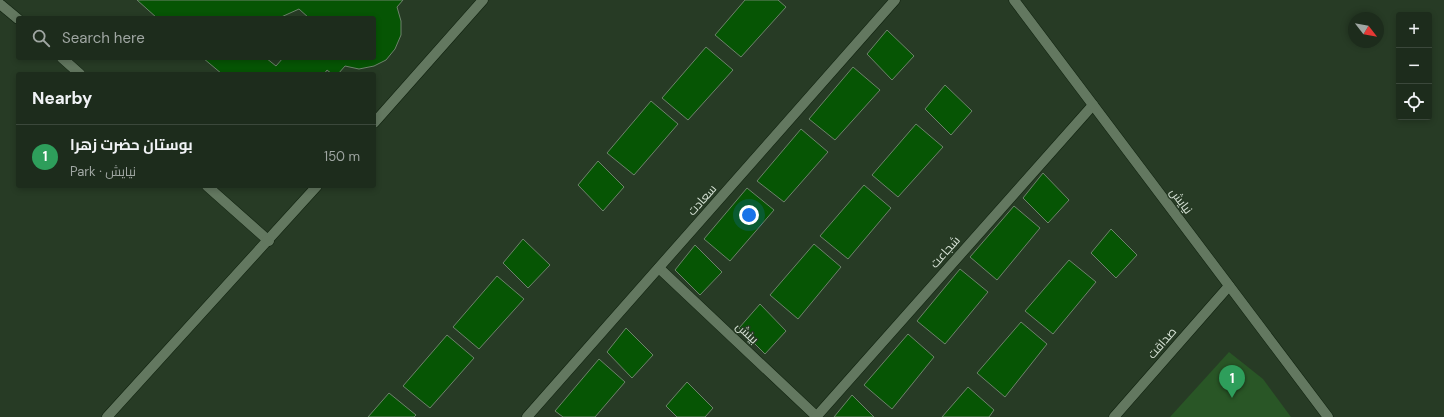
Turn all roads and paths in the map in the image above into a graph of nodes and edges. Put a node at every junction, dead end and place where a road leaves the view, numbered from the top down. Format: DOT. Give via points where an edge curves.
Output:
graph roads {
  1 [pos="483,0"];
  2 [pos="895,0"];
  3 [pos="1014,0"];
  4 [pos="0,4"];
  5 [pos="16,17"];
  6 [pos="64,60"];
  7 [pos="78,72"];
  8 [pos="1093,105"];
  9 [pos="376,121"];
  10 [pos="209,188"];
  11 [pos="316,188"];
  12 [pos="269,240"];
  13 [pos="659,268"];
  14 [pos="1229,286"];
  15 [pos="107,417"];
  16 [pos="527,417"];
  17 [pos="817,417"];
  18 [pos="1114,417"];
  19 [pos="1328,417"];
  1 -- 9 [label="street"];
  2 -- 13 [label="street, سعادت"];
  3 -- 8 [label="street, نیایش"];
  4 -- 5 [label="street"];
  6 -- 7 [label="street"];
  8 -- 14 [label="street, نیایش"];
  8 -- 17 [label="street, شجاعت"];
  10 -- 12 [label="street"];
  11 -- 12 [label="street"];
  12 -- 15 [label="street"];
  13 -- 16 [label="street, سعادت"];
  13 -- 17 [label="street, بینش"];
  14 -- 18 [label="street, صداقت"];
  14 -- 19 [label="street, نیایش"];
}
